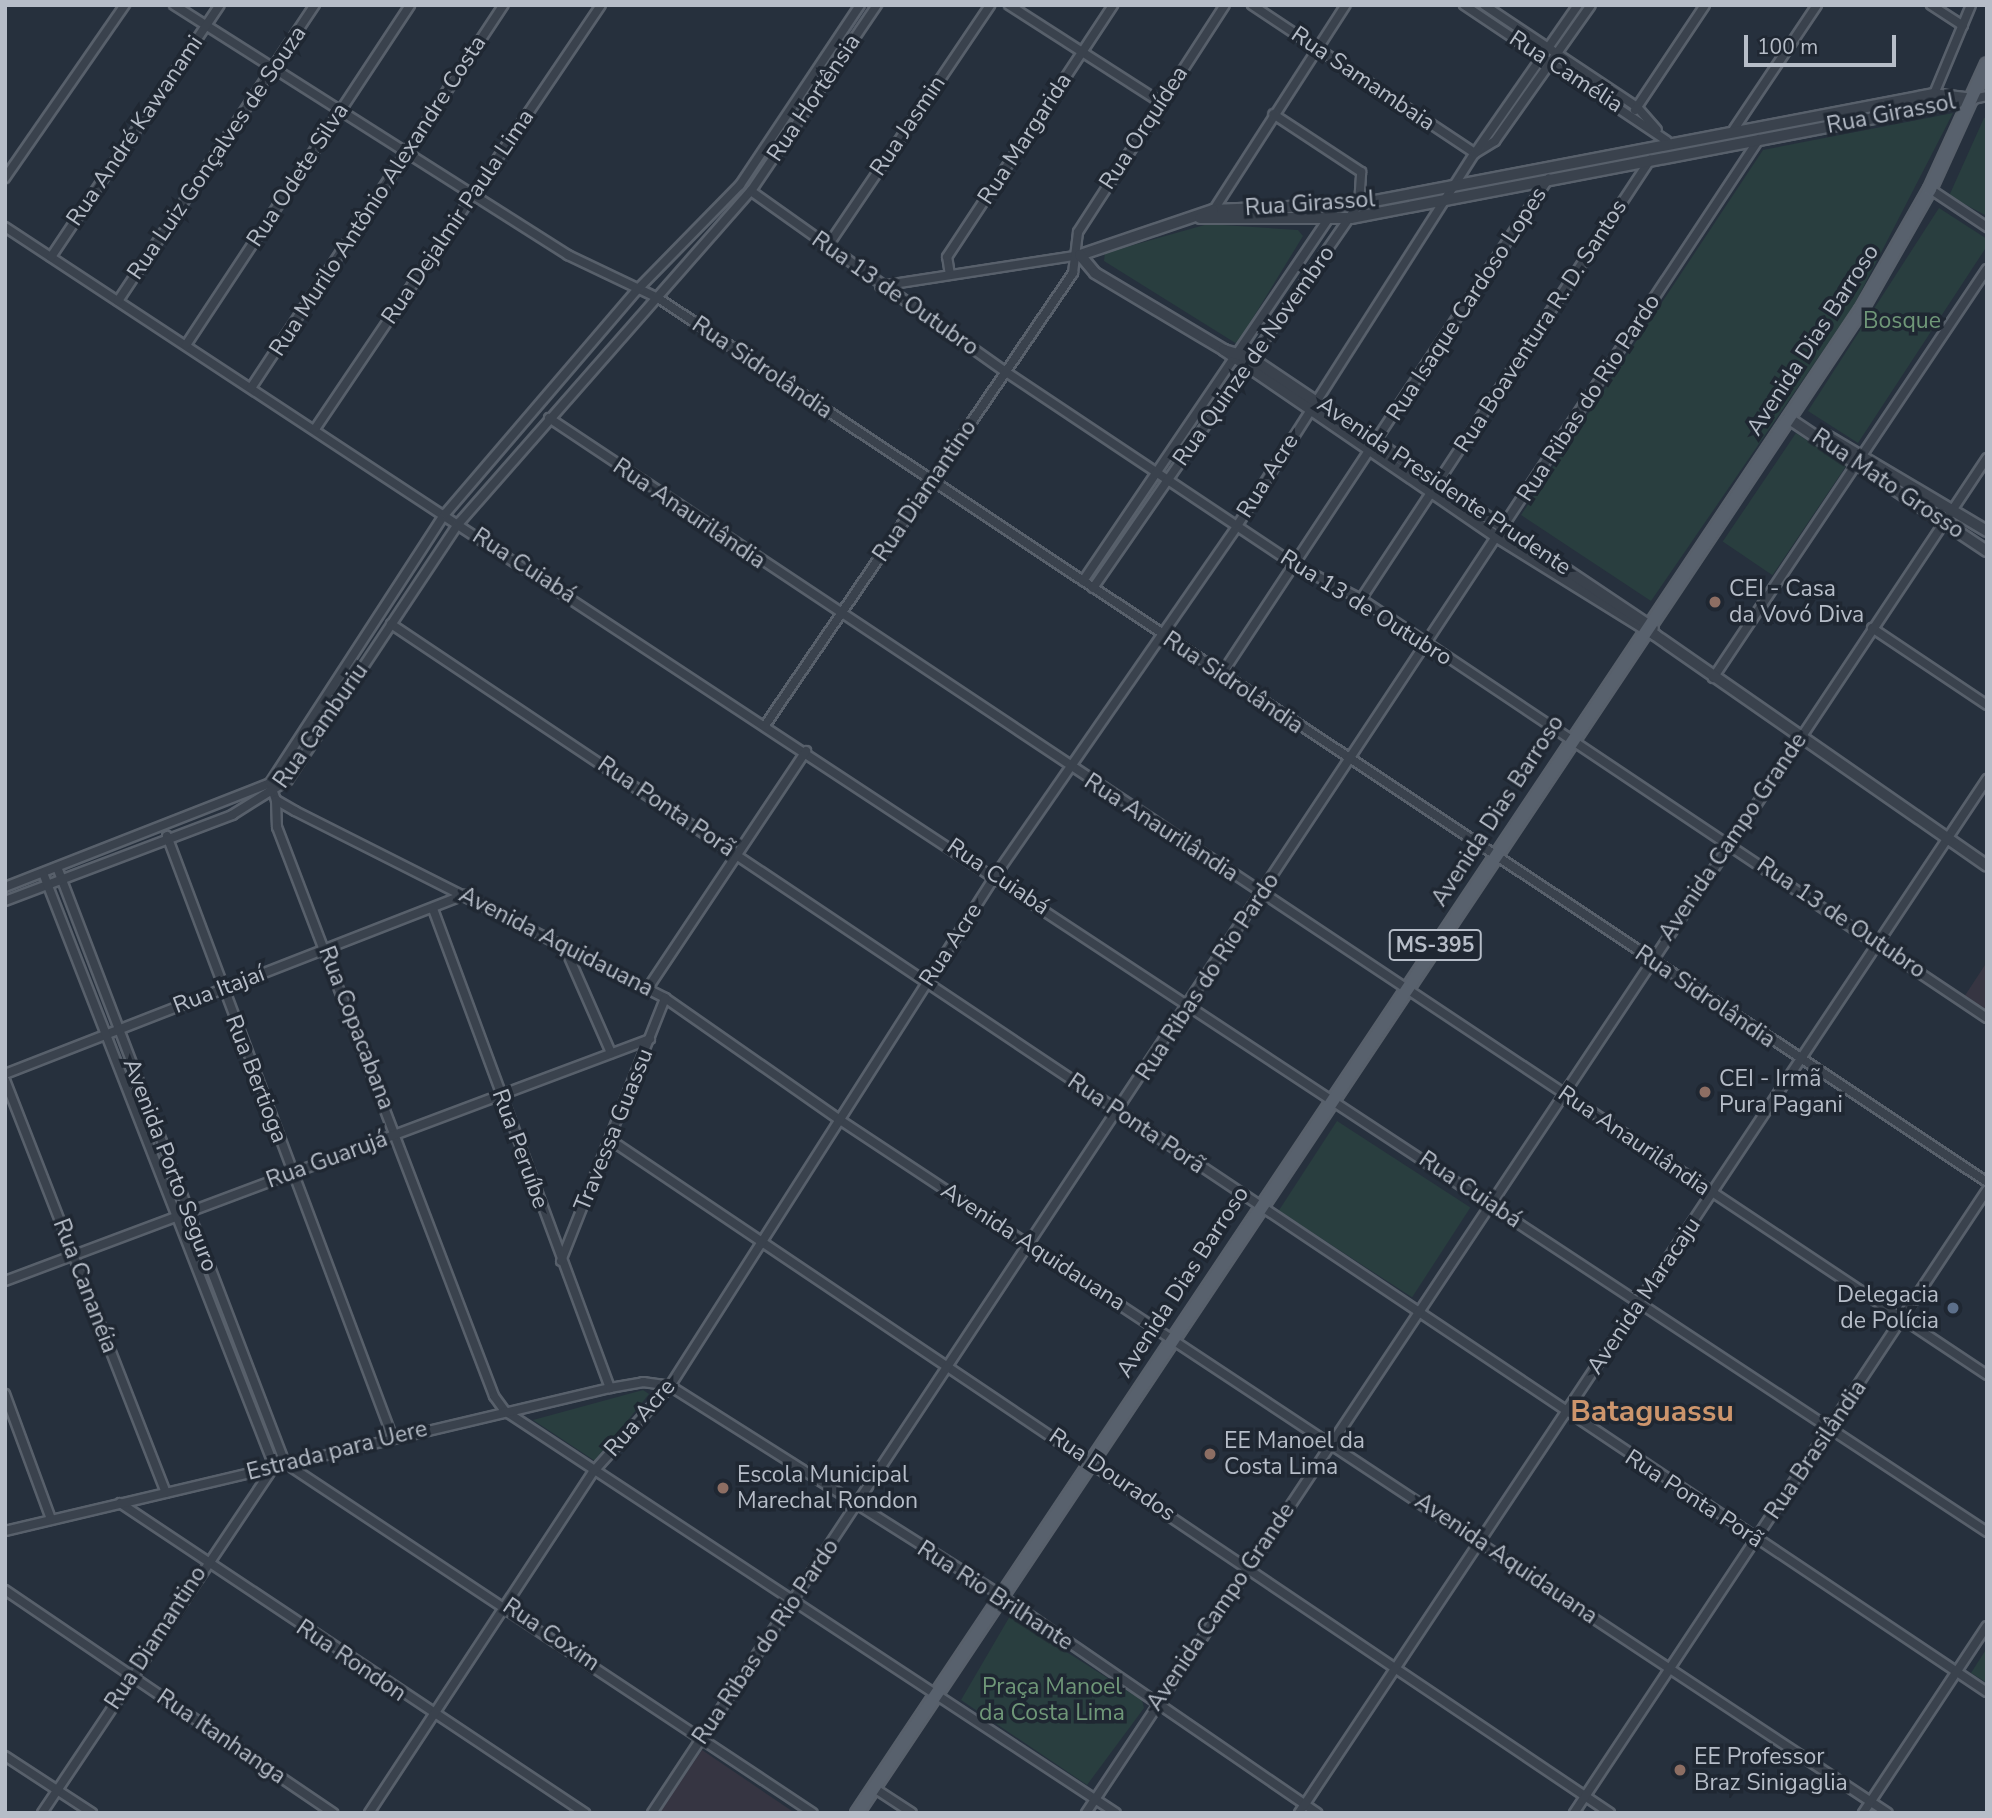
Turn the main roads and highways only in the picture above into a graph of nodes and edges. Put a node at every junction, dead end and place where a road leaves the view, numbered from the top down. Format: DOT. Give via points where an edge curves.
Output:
graph roads {
  1 [pos="1987,64"];
  2 [pos="857,1813"];
  1 -- 2 [label="main road, Avenida Dias Barroso / MS-395" via="1930,189 1790,415 1649,630 1570,737"];
}
